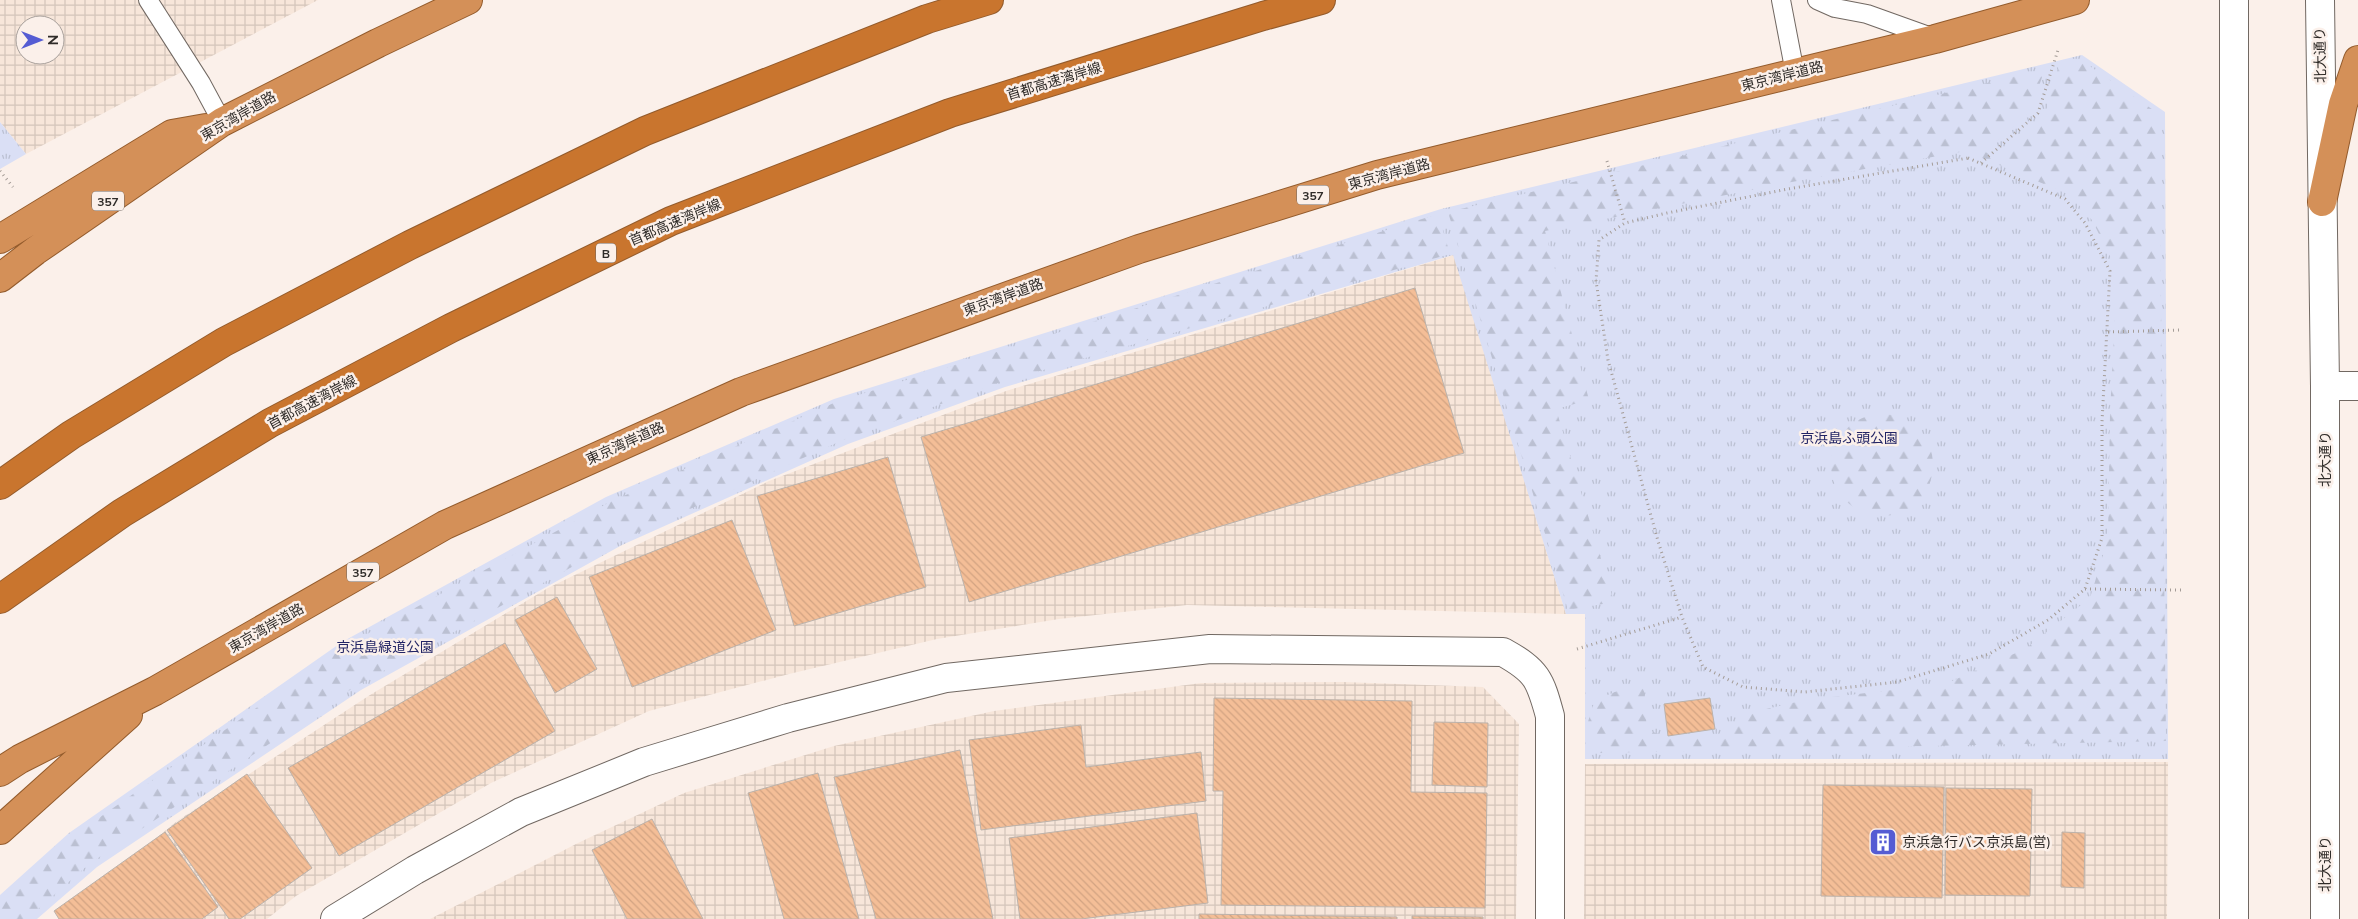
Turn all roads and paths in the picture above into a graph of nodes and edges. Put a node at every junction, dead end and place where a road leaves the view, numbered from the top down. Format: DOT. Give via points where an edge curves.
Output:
graph roads {
  1 [pos="148,0"];
  2 [pos="468,0"];
  3 [pos="989,0"];
  4 [pos="1321,0"];
  5 [pos="1781,0"];
  6 [pos="1817,0"];
  7 [pos="2075,0"];
  8 [pos="2234,0"];
  9 [pos="2320,0"];
  10 [pos="1935,38"];
  11 [pos="2058,50"];
  12 [pos="2358,60"];
  13 [pos="1795,73"];
  14 [pos="220,124"];
  15 [pos="1606,161"];
  16 [pos="1981,164"];
  17 [pos="0,171"];
  18 [pos="13,187"];
  19 [pos="2322,202"];
  20 [pos="1625,223"];
  21 [pos="0,239"];
  22 [pos="0,278"];
  23 [pos="2180,330"];
  24 [pos="2108,332"];
  25 [pos="2325,386"];
  26 [pos="2358,386"];
  27 [pos="0,485"];
  28 [pos="2085,589"];
  29 [pos="2181,590"];
  30 [pos="0,599"];
  31 [pos="1682,617"];
  32 [pos="1577,649"];
  33 [pos="156,691"];
  34 [pos="0,772"];
  35 [pos="0,830"];
  36 [pos="335,919"];
  37 [pos="1550,919"];
  38 [pos="2234,919"];
  39 [pos="2325,919"];
  1 -- 14 [label="lane" via="201,83"];
  2 -- 14 [label="highway, 東京湾岸道路 / 357"];
  3 -- 27 [label="highway" via="927,19 645,131 410,245 224,342 71,436"];
  4 -- 30 [label="highway, 首都高速湾岸線 / B" via="950,113 671,221 451,328 270,423 122,513"];
  5 -- 13 [label="lane"];
  6 -- 10 [label="lane"];
  7 -- 10 [label="highway, 東京湾岸道路 / 357"];
  8 -- 38 [label="street"];
  9 -- 19 [label="street, 北大通り"];
  10 -- 13 [label="highway, 東京湾岸道路 / 357"];
  11 -- 16 [label="path" via="2038,113"];
  12 -- 19 [label="highway" via="2343,104"];
  13 -- 33 [label="highway, 東京湾岸道路 / 357" via="1378,175 1139,249 741,392 444,525"];
  14 -- 21 [label="highway" via="172,134"];
  14 -- 22 [label="highway, 東京湾岸道路 / 357"];
  15 -- 20 [label="path"];
  16 -- 20 [label="path" via="1968,158 1788,189"];
  16 -- 24 [label="path" via="2065,199 2085,223 2110,271"];
  17 -- 18 [label="path"];
  19 -- 25 [label="street, 北大通り"];
  20 -- 31 [label="path" via="1599,240 1596,281 1608,360"];
  23 -- 24 [label="path"];
  24 -- 28 [label="path" via="2102,422 2102,538"];
  25 -- 26 [label="street"];
  25 -- 39 [label="street, 北大通り"];
  28 -- 29 [label="path"];
  28 -- 31 [label="path" via="2048,620 1989,654 1897,682 1805,692 1743,688 1703,667"];
  31 -- 32 [label="path"];
  33 -- 34 [label="highway, 東京湾岸道路 / 357"];
  33 -- 35 [label="highway"];
  36 -- 37 [label="street" via="415,870 521,812 662,756 788,718 946,678 1220,649 1503,652 1526,665 1542,688 1550,716"];
}
